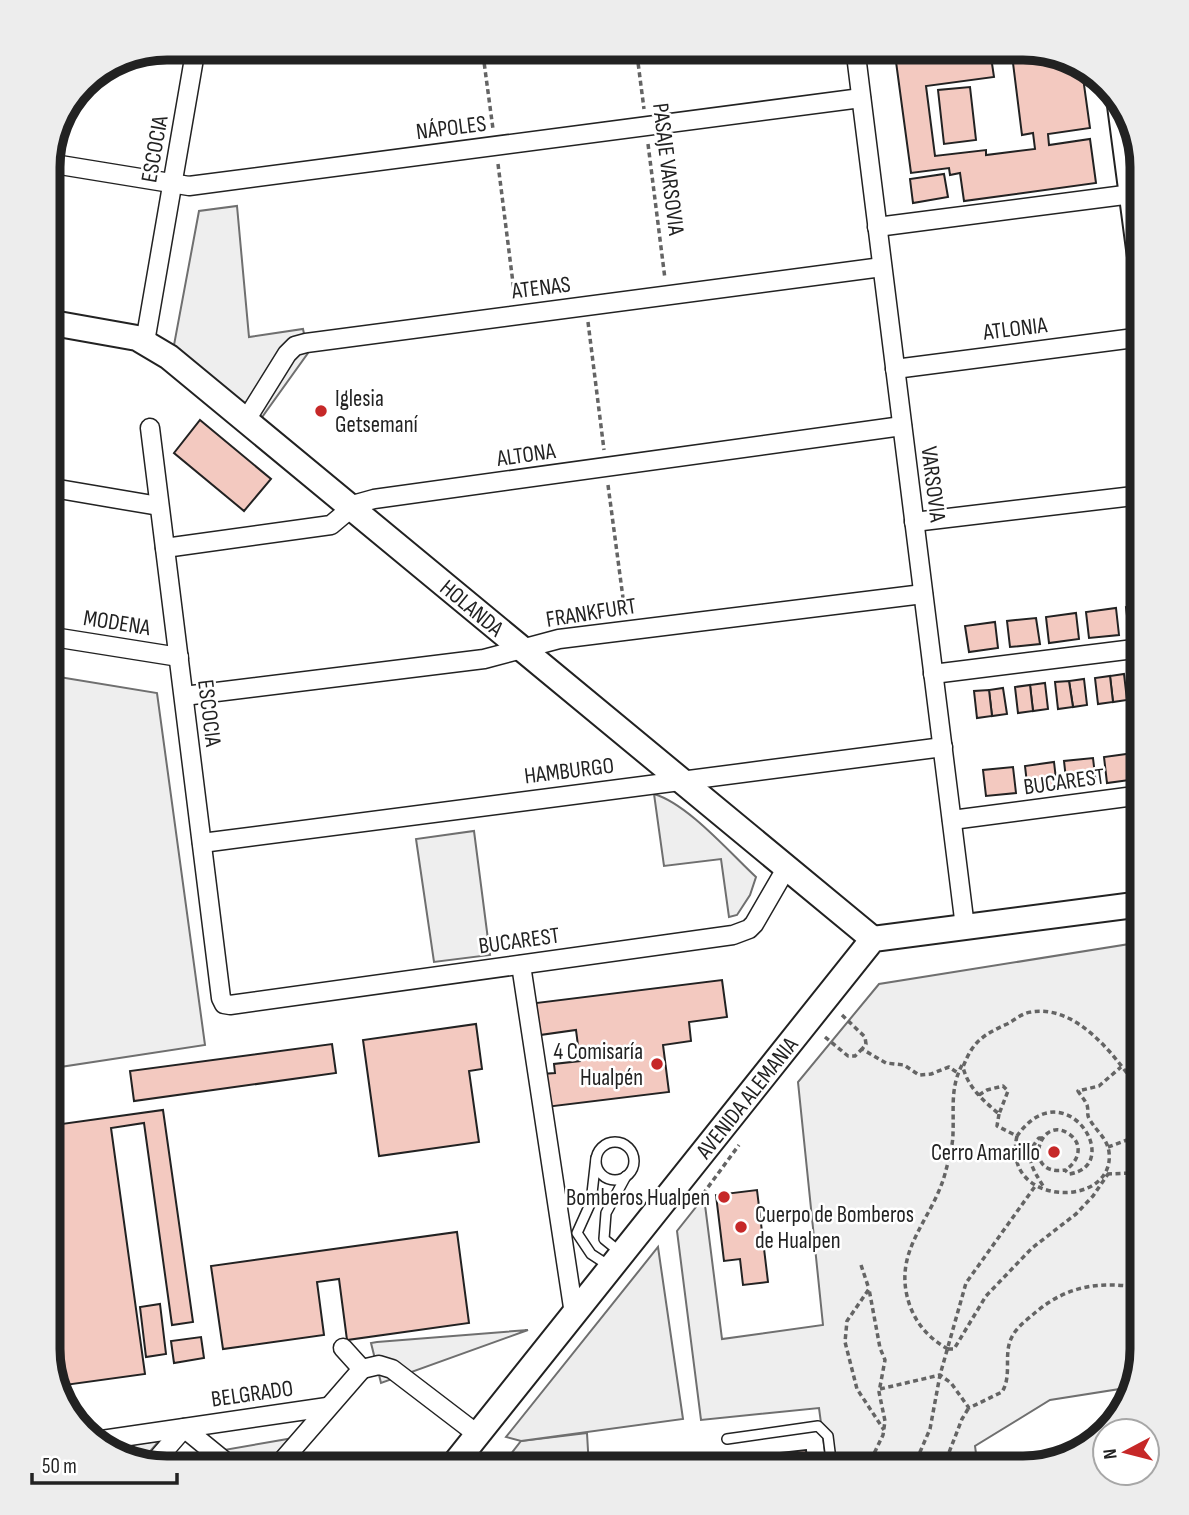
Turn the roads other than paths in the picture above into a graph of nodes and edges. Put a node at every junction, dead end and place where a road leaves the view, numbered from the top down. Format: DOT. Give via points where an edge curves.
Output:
graph roads {
  1 [pos="194,59"];
  2 [pos="857,60"];
  3 [pos="861,98"];
  4 [pos="1123,131"];
  5 [pos="60,165"];
  6 [pos="1130,179"];
  7 [pos="173,184"];
  8 [pos="1130,194"];
  9 [pos="877,227"];
  10 [pos="882,267"];
  11 [pos="60,325"];
  12 [pos="1130,339"];
  13 [pos="145,342"];
  14 [pos="895,369"];
  15 [pos="246,421"];
  16 [pos="902,426"];
  17 [pos="150,428"];
  18 [pos="60,489"];
  19 [pos="1130,496"];
  20 [pos="159,506"];
  21 [pos="351,508"];
  22 [pos="914,522"];
  23 [pos="165,548"];
  24 [pos="923,594"];
  25 [pos="60,638"];
  26 [pos="1130,649"];
  27 [pos="524,650"];
  28 [pos="179,657"];
  29 [pos="933,674"];
  30 [pos="184,696"];
  31 [pos="943,747"];
  32 [pos="681,780"];
  33 [pos="1130,797"];
  34 [pos="952,820"];
  35 [pos="202,843"];
  36 [pos="787,867"];
  37 [pos="1130,906"];
  38 [pos="965,927"];
  39 [pos="873,939"];
  40 [pos="521,965"];
  41 [pos="224,1004"];
  42 [pos="596,1158"];
  43 [pos="626,1176"];
  44 [pos="616,1260"];
  45 [pos="573,1314"];
  46 [pos="343,1348"];
  47 [pos="362,1369"];
  48 [pos="327,1407"];
  49 [pos="184,1428"];
  50 [pos="477,1434"];
  51 [pos="110,1439"];
  52 [pos="727,1439"];
  53 [pos="160,1456"];
  54 [pos="218,1456"];
  55 [pos="286,1456"];
  56 [pos="460,1456"];
  57 [pos="830,1456"];
  1 -- 7 [label="street, ESCOCIA"];
  2 -- 3 [label="street, VARSOVIA"];
  3 -- 7 [label="street, NÁPOLES" via="189,186"];
  3 -- 9 [label="street, VARSOVIA"];
  4 -- 6 [label="street"];
  5 -- 7 [label="street, NÁPOLES"];
  7 -- 13 [label="street, ESCOCIA"];
  8 -- 9 [label="street"];
  9 -- 10 [label="street, VARSOVIA"];
  10 -- 14 [label="street, VARSOVIA"];
  10 -- 15 [label="street, ATENAS" via="300,344 287,354"];
  11 -- 13 [label="street, HOLANDA"];
  12 -- 14 [label="street, ATLONIA"];
  13 -- 15 [label="street, HOLANDA"];
  14 -- 16 [label="street, VARSOVIA"];
  15 -- 21 [label="street, HOLANDA"];
  16 -- 21 [label="street, ALTONA" via="374,499"];
  16 -- 22 [label="street, VARSOVIA"];
  17 -- 20 [label="street, ESCOCIA"];
  18 -- 20 [label="street"];
  19 -- 22 [label="street"];
  20 -- 23 [label="street, ESCOCIA"];
  21 -- 23 [label="street, ALTONA" via="336,524 325,527"];
  21 -- 27 [label="street, HOLANDA"];
  22 -- 24 [label="street, VARSOVIA"];
  23 -- 28 [label="street, ESCOCIA"];
  24 -- 27 [label="street, FRANKFURT" via="559,639"];
  24 -- 29 [label="street, VARSOVIA"];
  25 -- 28 [label="street, MODENA"];
  26 -- 29 [label="street"];
  27 -- 30 [label="street, FRANKFURT" via="484,659"];
  27 -- 32 [label="street, HOLANDA"];
  28 -- 30 [label="street, ESCOCIA"];
  29 -- 31 [label="street, VARSOVIA"];
  30 -- 35 [label="street, ESCOCIA"];
  31 -- 32 [label="street, HAMBURGO"];
  31 -- 34 [label="street, VARSOVIA"];
  32 -- 35 [label="street, HAMBURGO"];
  32 -- 36 [label="street, HOLANDA"];
  33 -- 34 [label="street, BUCAREST"];
  34 -- 38 [label="street, VARSOVIA"];
  35 -- 41 [label="street, ESCOCIA"];
  36 -- 39 [label="street, HOLANDA"];
  36 -- 40 [label="street, BUCAREST" via="759,917 741,933"];
  37 -- 38 [label="street"];
  38 -- 39 [label="street"];
  39 -- 44 [label="street, AVENIDA ALEMANIA"];
  40 -- 41 [label="street, BUCAREST"];
  40 -- 45 [label="street"];
  42 -- 43 [label="lane" via="606,1177"];
  42 -- 43 [label="lane" via="611,1142 624,1144 634,1160"];
  42 -- 44 [label="lane" via="591,1202 577,1233 591,1254"];
  43 -- 44 [label="lane" via="606,1213 604,1239"];
  44 -- 45 [label="street, AVENIDA ALEMANIA"];
  45 -- 50 [label="street, AVENIDA ALEMANIA"];
  46 -- 47 [label="street"];
  47 -- 48 [label="street"];
  47 -- 50 [label="street" via="379,1365 392,1369"];
  48 -- 49 [label="street, BELGRADO"];
  48 -- 55 [label="street"];
  49 -- 51 [label="street, BELGRADO"];
  49 -- 53 [label="street"];
  49 -- 54 [label="street, BELGRADO"];
  50 -- 56 [label="street, AVENIDA ALEMANIA"];
  52 -- 57 [label="lane" via="818,1426 828,1436"];
}
